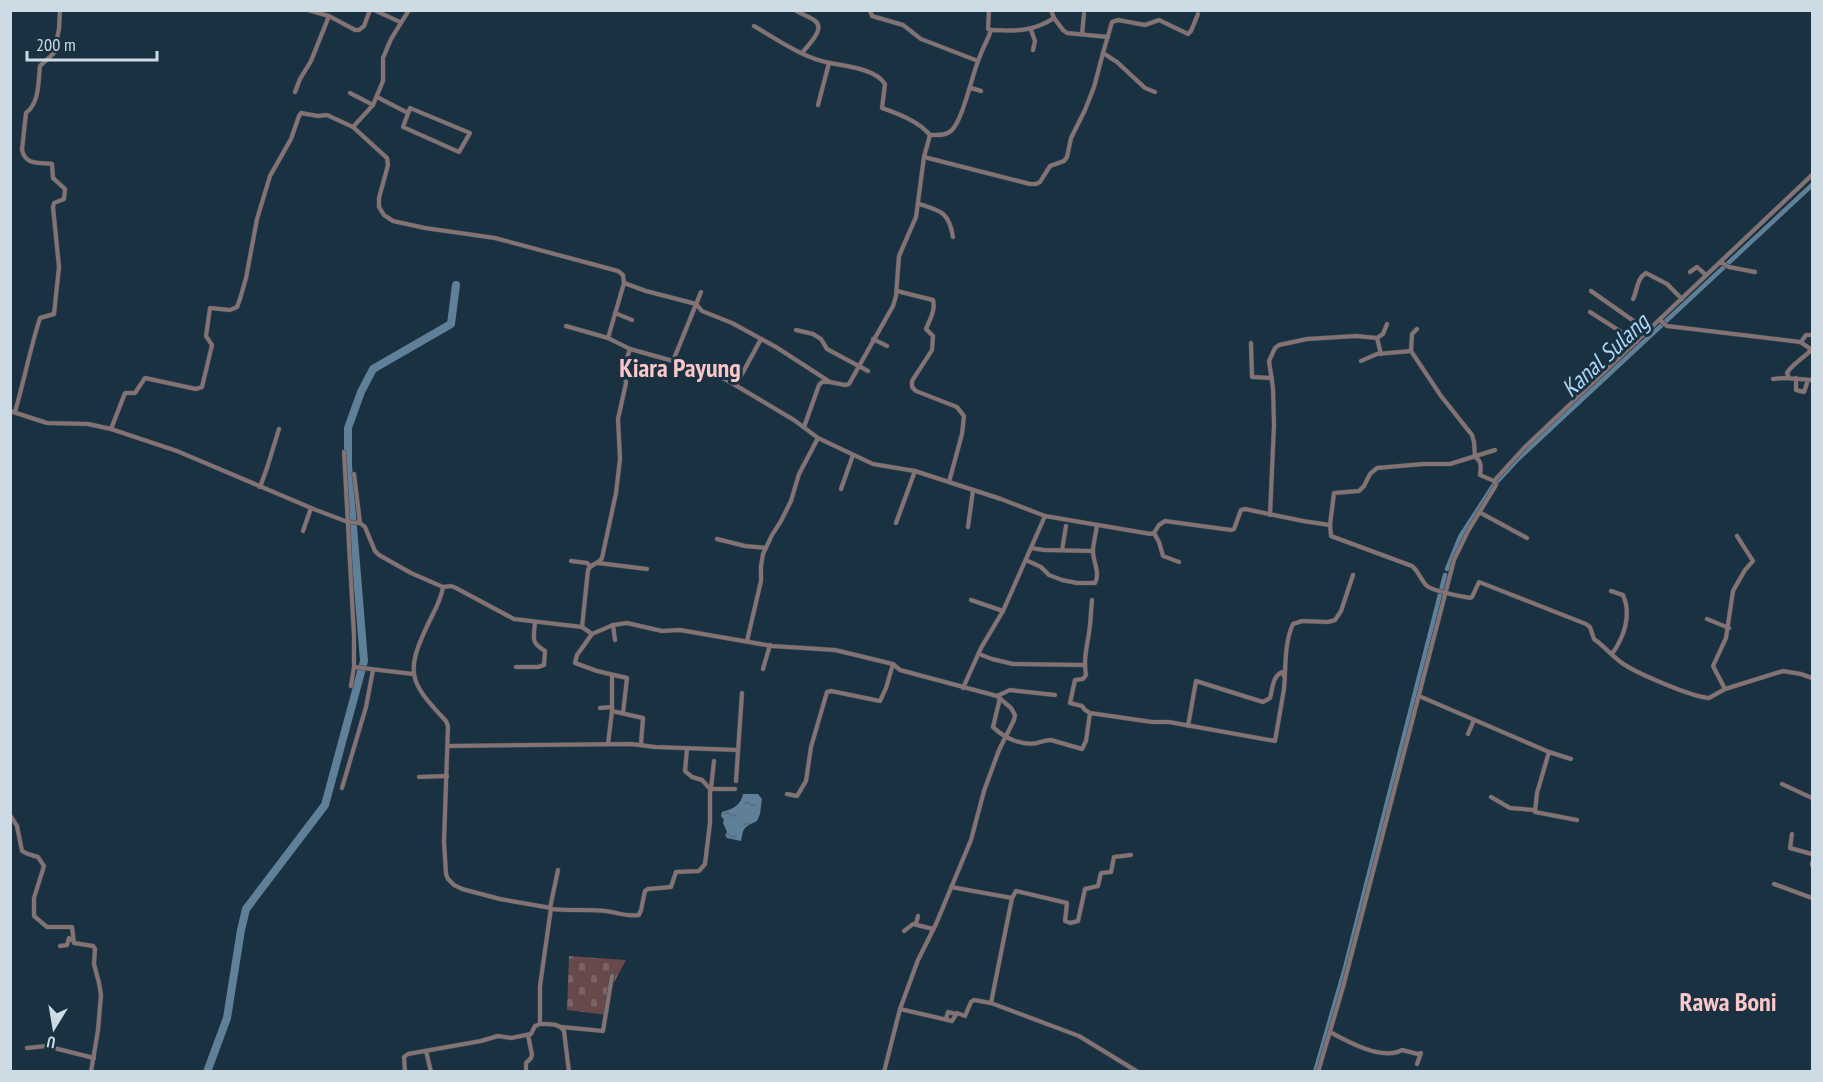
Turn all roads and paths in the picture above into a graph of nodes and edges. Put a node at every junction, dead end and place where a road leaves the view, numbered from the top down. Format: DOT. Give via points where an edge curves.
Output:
graph roads {
  1 [pos="60,10"];
  2 [pos="308,10"];
  3 [pos="372,10"];
  4 [pos="409,10"];
  5 [pos="795,10"];
  6 [pos="870,10"];
  7 [pos="989,10"];
  8 [pos="1051,10"];
  9 [pos="1084,14"];
  10 [pos="1198,14"];
  11 [pos="328,16"];
  12 [pos="1054,18"];
  13 [pos="400,22"];
  14 [pos="754,26"];
  15 [pos="991,30"];
  16 [pos="1031,30"];
  17 [pos="1082,34"];
  18 [pos="1108,37"];
  19 [pos="1033,50"];
  20 [pos="802,53"];
  21 [pos="1103,53"];
  22 [pos="978,61"];
  23 [pos="829,63"];
  24 [pos="969,89"];
  25 [pos="981,91"];
  26 [pos="296,92"];
  27 [pos="1155,92"];
  28 [pos="350,93"];
  29 [pos="377,97"];
  30 [pos="373,105"];
  31 [pos="818,105"];
  32 [pos="408,113"];
  33 [pos="353,127"];
  34 [pos="930,135"];
  35 [pos="924,155"];
  36 [pos="1812,175"];
  37 [pos="919,204"];
  38 [pos="953,237"];
  39 [pos="1722,263"];
  40 [pos="1690,272"];
  41 [pos="1755,272"];
  42 [pos="1706,275"];
  43 [pos="624,283"];
  44 [pos="897,291"];
  45 [pos="1591,291"];
  46 [pos="701,292"];
  47 [pos="1682,298"];
  48 [pos="1633,299"];
  49 [pos="696,304"];
  50 [pos="1590,312"];
  51 [pos="615,313"];
  52 [pos="632,320"];
  53 [pos="1660,321"];
  54 [pos="1387,324"];
  55 [pos="566,326"];
  56 [pos="1417,329"];
  57 [pos="796,330"];
  58 [pos="1648,331"];
  59 [pos="1812,335"];
  60 [pos="608,338"];
  61 [pos="1377,338"];
  62 [pos="761,339"];
  63 [pos="873,339"];
  64 [pos="1637,342"];
  65 [pos="1801,342"];
  66 [pos="1251,343"];
  67 [pos="887,346"];
  68 [pos="630,349"];
  69 [pos="1411,351"];
  70 [pos="1812,351"];
  71 [pos="1381,354"];
  72 [pos="673,361"];
  73 [pos="1360,361"];
  74 [pos="860,366"];
  75 [pos="868,371"];
  76 [pos="1272,378"];
  77 [pos="1789,378"];
  78 [pos="1796,378"];
  79 [pos="1773,379"];
  80 [pos="830,381"];
  81 [pos="1809,381"];
  82 [pos="736,385"];
  83 [pos="1812,388"];
  84 [pos="13,411"];
  85 [pos="804,427"];
  86 [pos="111,429"];
  87 [pos="279,429"];
  88 [pos="818,438"];
  89 [pos="1495,450"];
  90 [pos="344,452"];
  91 [pos="853,455"];
  92 [pos="1475,457"];
  93 [pos="915,471"];
  94 [pos="354,474"];
  95 [pos="949,482"];
  96 [pos="1495,482"];
  97 [pos="260,487"];
  98 [pos="841,489"];
  99 [pos="973,490"];
  100 [pos="311,508"];
  101 [pos="1479,512"];
  102 [pos="1270,515"];
  103 [pos="1045,516"];
  104 [pos="350,522"];
  105 [pos="1067,522"];
  106 [pos="359,523"];
  107 [pos="896,523"];
  108 [pos="1097,525"];
  109 [pos="1330,525"];
  110 [pos="968,527"];
  111 [pos="303,531"];
  112 [pos="1154,533"];
  113 [pos="1737,536"];
  114 [pos="1527,538"];
  115 [pos="717,539"];
  116 [pos="766,548"];
  117 [pos="1031,548"];
  118 [pos="1062,550"];
  119 [pos="1093,551"];
  120 [pos="1026,560"];
  121 [pos="571,561"];
  122 [pos="1179,562"];
  123 [pos="598,563"];
  124 [pos="590,566"];
  125 [pos="647,569"];
  126 [pos="1353,576"];
  127 [pos="443,587"];
  128 [pos="1611,591"];
  129 [pos="1444,592"];
  130 [pos="971,600"];
  131 [pos="1092,600"];
  132 [pos="1003,610"];
  133 [pos="1707,620"];
  134 [pos="535,622"];
  135 [pos="613,625"];
  136 [pos="582,627"];
  137 [pos="1729,628"];
  138 [pos="592,634"];
  139 [pos="615,640"];
  140 [pos="747,641"];
  141 [pos="770,645"];
  142 [pos="979,654"];
  143 [pos="1612,654"];
  144 [pos="893,664"];
  145 [pos="1084,665"];
  146 [pos="355,667"];
  147 [pos="516,667"];
  148 [pos="763,669"];
  149 [pos="373,670"];
  150 [pos="413,674"];
  151 [pos="612,675"];
  152 [pos="1285,677"];
  153 [pos="1812,678"];
  154 [pos="351,686"];
  155 [pos="963,688"];
  156 [pos="1725,689"];
  157 [pos="742,693"];
  158 [pos="1054,695"];
  159 [pos="1419,696"];
  160 [pos="998,697"];
  161 [pos="600,708"];
  162 [pos="612,709"];
  163 [pos="623,713"];
  164 [pos="1090,713"];
  165 [pos="1474,720"];
  166 [pos="1188,726"];
  167 [pos="1468,734"];
  168 [pos="1006,736"];
  169 [pos="608,744"];
  170 [pos="641,744"];
  171 [pos="448,746"];
  172 [pos="687,748"];
  173 [pos="738,750"];
  174 [pos="1549,752"];
  175 [pos="1571,759"];
  176 [pos="714,761"];
  177 [pos="447,776"];
  178 [pos="418,777"];
  179 [pos="736,781"];
  180 [pos="1782,784"];
  181 [pos="342,788"];
  182 [pos="711,789"];
  183 [pos="735,789"];
  184 [pos="787,795"];
  185 [pos="1491,797"];
  186 [pos="1812,798"];
  187 [pos="1534,810"];
  188 [pos="10,815"];
  189 [pos="1577,820"];
  190 [pos="1791,834"];
  191 [pos="1812,854"];
  192 [pos="1131,855"];
  193 [pos="558,870"];
  194 [pos="1774,884"];
  195 [pos="951,886"];
  196 [pos="1012,898"];
  197 [pos="1812,898"];
  198 [pos="550,908"];
  199 [pos="918,915"];
  200 [pos="916,924"];
  201 [pos="933,929"];
  202 [pos="904,931"];
  203 [pos="73,942"];
  204 [pos="60,946"];
  205 [pos="612,976"];
  206 [pos="991,1003"];
  207 [pos="900,1009"];
  208 [pos="956,1014"];
  209 [pos="946,1020"];
  210 [pos="540,1024"];
  211 [pos="562,1028"];
  212 [pos="1330,1032"];
  213 [pos="528,1035"];
  214 [pos="27,1048"];
  215 [pos="426,1051"];
  216 [pos="94,1058"];
  217 [pos="1417,1064"];
  218 [pos="91,1071"];
  219 [pos="405,1071"];
  220 [pos="430,1071"];
  221 [pos="526,1071"];
  222 [pos="569,1071"];
  223 [pos="884,1071"];
  224 [pos="1138,1071"];
  225 [pos="1318,1071"];
  1 -- 84 [label="street" via="54,53 40,66 40,83 32,108 26,113 22,150 32,163 52,164 53,178 66,189 64,199 53,207 59,274 54,314 40,318"];
  2 -- 11 [label="street"];
  3 -- 11 [label="street" via="359,30"];
  3 -- 13 [label="street"];
  4 -- 13 [label="street"];
  5 -- 20 [label="street" via="818,23 819,28"];
  6 -- 22 [label="street" via="872,16 903,25 921,39"];
  7 -- 15 [label="street" via="987,25"];
  8 -- 12 [label="street"];
  9 -- 17 [label="street"];
  10 -- 18 [label="street" via="1188,34 1159,20 1145,25 1118,20 1112,22"];
  11 -- 26 [label="street"];
  12 -- 16 [label="street"];
  12 -- 17 [label="street" via="1067,33"];
  13 -- 29 [label="street" via="383,58 383,81"];
  14 -- 20 [label="street"];
  15 -- 16 [label="street"];
  15 -- 22 [label="street"];
  16 -- 19 [label="street"];
  17 -- 18 [label="street"];
  18 -- 21 [label="street"];
  20 -- 23 [label="street"];
  21 -- 27 [label="street"];
  21 -- 35 [label="street" via="1067,157 1050,166 1040,182 1030,184"];
  22 -- 24 [label="street"];
  23 -- 31 [label="street"];
  23 -- 34 [label="street" via="855,66 884,81 882,108 921,126"];
  24 -- 25 [label="street"];
  24 -- 34 [label="street" via="954,128 946,134"];
  28 -- 30 [label="street"];
  29 -- 30 [label="street"];
  29 -- 32 [label="street"];
  30 -- 33 [label="street"];
  32 -- 32 [label="street" via="410,108 470,133 459,152 403,127"];
  33 -- 43 [label="street" via="387,158 379,207 393,221 495,238 569,257 618,271"];
  33 -- 86 [label="street" via="327,115 301,113 270,176 238,305 230,310 210,308 206,336 212,345 202,387 145,378 135,393 125,393"];
  34 -- 35 [label="street"];
  35 -- 37 [label="street"];
  36 -- 39 [label="street"];
  37 -- 38 [label="street" via="948,217"];
  37 -- 44 [label="street" via="899,256"];
  39 -- 41 [label="street"];
  39 -- 42 [label="street"];
  40 -- 42 [label="street" via="1697,267"];
  42 -- 47 [label="street"];
  43 -- 49 [label="street"];
  43 -- 51 [label="street"];
  44 -- 63 [label="street" via="893,306"];
  44 -- 95 [label="street" via="933,300 926,329 933,336 932,350 912,387 957,407 964,416"];
  45 -- 58 [label="street"];
  46 -- 49 [label="street"];
  47 -- 48 [label="street" via="1646,273"];
  47 -- 53 [label="street"];
  49 -- 62 [label="street" via="702,311"];
  49 -- 72 [label="street"];
  50 -- 64 [label="street"];
  51 -- 52 [label="street"];
  51 -- 60 [label="street"];
  53 -- 58 [label="street"];
  53 -- 65 [label="street" via="1667,326"];
  54 -- 61 [label="street"];
  55 -- 60 [label="street"];
  56 -- 69 [label="street" via="1412,334"];
  57 -- 74 [label="street" via="813,334 827,349"];
  58 -- 64 [label="street"];
  59 -- 65 [label="street" via="1806,335"];
  60 -- 68 [label="street"];
  61 -- 71 [label="street"];
  61 -- 76 [label="street" via="1344,336 1279,345 1270,356"];
  62 -- 80 [label="street"];
  62 -- 82 [label="street"];
  63 -- 67 [label="street"];
  63 -- 74 [label="street"];
  64 -- 96 [label="street" via="1525,447"];
  65 -- 70 [label="street"];
  66 -- 76 [label="street" via="1251,377"];
  68 -- 72 [label="street"];
  68 -- 123 [label="street" via="618,419 620,459 616,493"];
  69 -- 71 [label="street"];
  69 -- 92 [label="street" via="1472,435"];
  70 -- 77 [label="street" via="1788,369"];
  71 -- 73 [label="street"];
  72 -- 82 [label="street"];
  74 -- 75 [label="street"];
  74 -- 80 [label="street" via="849,384"];
  76 -- 102 [label="street"];
  77 -- 78 [label="street"];
  77 -- 79 [label="street"];
  78 -- 81 [label="street"];
  78 -- 81 [label="street" via="1796,390 1804,392"];
  80 -- 85 [label="street" via="819,385"];
  81 -- 83 [label="street" via="1808,387"];
  82 -- 85 [label="street"];
  84 -- 86 [label="street" via="47,423"];
  85 -- 88 [label="street"];
  86 -- 97 [label="street" via="177,451"];
  87 -- 97 [label="street"];
  88 -- 91 [label="street"];
  88 -- 116 [label="street"];
  89 -- 92 [label="street"];
  90 -- 104 [label="street"];
  91 -- 93 [label="street" via="873,464"];
  91 -- 98 [label="street"];
  92 -- 96 [label="street" via="1482,469 1480,475"];
  92 -- 109 [label="street" via="1450,464 1377,468 1359,491 1334,493"];
  93 -- 95 [label="street"];
  93 -- 107 [label="street"];
  94 -- 106 [label="street"];
  95 -- 99 [label="street"];
  96 -- 101 [label="street"];
  97 -- 100 [label="street"];
  99 -- 103 [label="street"];
  99 -- 110 [label="street"];
  100 -- 104 [label="street"];
  100 -- 111 [label="street"];
  101 -- 114 [label="street"];
  101 -- 129 [label="street" via="1457,550"];
  102 -- 109 [label="street"];
  102 -- 112 [label="street" via="1243,509 1230,530 1163,521"];
  103 -- 105 [label="street"];
  103 -- 117 [label="street"];
  104 -- 106 [label="street"];
  104 -- 146 [label="street"];
  105 -- 108 [label="street"];
  105 -- 118 [label="street"];
  106 -- 127 [label="street" via="379,555"];
  108 -- 112 [label="street"];
  108 -- 119 [label="street"];
  109 -- 129 [label="street" via="1332,537 1412,566 1427,586"];
  112 -- 122 [label="street" via="1162,556"];
  113 -- 137 [label="street" via="1753,561 1735,585"];
  115 -- 116 [label="street"];
  116 -- 140 [label="street"];
  117 -- 118 [label="street"];
  117 -- 120 [label="street"];
  118 -- 119 [label="street"];
  119 -- 120 [label="street" via="1098,572 1095,583 1062,580"];
  120 -- 132 [label="street"];
  121 -- 124 [label="street"];
  123 -- 124 [label="street"];
  123 -- 125 [label="street"];
  124 -- 136 [label="street"];
  126 -- 152 [label="street" via="1335,620 1293,624"];
  127 -- 134 [label="street" via="456,588 514,619"];
  127 -- 150 [label="street" via="415,656"];
  128 -- 143 [label="street" via="1623,595 1626,605 1625,630"];
  129 -- 143 [label="street" via="1470,598 1479,582 1496,588 1586,624 1594,639"];
  129 -- 159 [label="street"];
  130 -- 132 [label="street"];
  131 -- 145 [label="street"];
  132 -- 142 [label="street"];
  133 -- 137 [label="street"];
  134 -- 136 [label="street"];
  134 -- 147 [label="street" via="534,641 545,651 544,665"];
  135 -- 138 [label="street"];
  135 -- 139 [label="street"];
  135 -- 140 [label="street" via="627,623"];
  136 -- 138 [label="street"];
  137 -- 156 [label="street" via="1713,666"];
  138 -- 151 [label="street" via="575,663"];
  140 -- 141 [label="street"];
  141 -- 144 [label="street" via="835,650"];
  141 -- 148 [label="street"];
  142 -- 145 [label="street" via="1013,664"];
  142 -- 155 [label="street"];
  143 -- 156 [label="street" via="1638,672 1696,696 1709,698"];
  144 -- 155 [label="street" via="900,670"];
  144 -- 184 [label="street" via="880,701 827,692 811,747 807,781 797,796"];
  145 -- 164 [label="street" via="1085,678 1075,680 1070,702"];
  146 -- 149 [label="street"];
  146 -- 154 [label="street"];
  149 -- 150 [label="street"];
  149 -- 181 [label="street"];
  150 -- 171 [label="street" via="425,699 447,723"];
  151 -- 162 [label="street"];
  151 -- 163 [label="street" via="627,678"];
  152 -- 166 [label="street" via="1275,741"];
  152 -- 166 [label="street" via="1282,672 1276,676 1270,698 1263,702 1196,681"];
  153 -- 156 [label="street" via="1783,671"];
  155 -- 160 [label="street"];
  157 -- 173 [label="street"];
  158 -- 160 [label="street" via="1010,690"];
  159 -- 165 [label="street"];
  159 -- 212 [label="street"];
  160 -- 168 [label="street" via="993,727"];
  160 -- 168 [label="street" via="1015,715"];
  161 -- 162 [label="street"];
  162 -- 163 [label="street"];
  162 -- 169 [label="street"];
  163 -- 170 [label="street" via="644,718"];
  164 -- 166 [label="street"];
  164 -- 168 [label="street" via="1082,749 1051,740 1018,743"];
  165 -- 167 [label="street"];
  165 -- 174 [label="street"];
  168 -- 195 [label="street"];
  169 -- 170 [label="street"];
  169 -- 171 [label="street"];
  170 -- 172 [label="street"];
  171 -- 177 [label="street"];
  172 -- 173 [label="street"];
  172 -- 182 [label="street" via="685,771"];
  173 -- 179 [label="street"];
  174 -- 175 [label="street"];
  174 -- 187 [label="street"];
  176 -- 182 [label="street"];
  177 -- 178 [label="street"];
  177 -- 198 [label="street" via="444,842 450,882 479,894"];
  180 -- 186 [label="street"];
  182 -- 183 [label="street"];
  182 -- 198 [label="street" via="705,864 699,871 676,872 668,888 645,891 639,915"];
  185 -- 187 [label="street" via="1510,808"];
  187 -- 189 [label="street"];
  188 -- 203 [label="street" via="17,826 22,851 38,857 44,866 34,898 34,916 47,927 72,927"];
  190 -- 191 [label="street" via="1790,848"];
  192 -- 196 [label="street" via="1114,857 1111,872 1101,873 1098,886 1087,888 1078,921 1065,921 1067,903 1016,891"];
  193 -- 198 [label="street"];
  194 -- 197 [label="street"];
  195 -- 196 [label="street"];
  195 -- 201 [label="street"];
  196 -- 206 [label="street"];
  198 -- 210 [label="street" via="540,986"];
  199 -- 200 [label="street"];
  200 -- 201 [label="street"];
  200 -- 202 [label="street"];
  201 -- 207 [label="street"];
  203 -- 204 [label="street" via="69,938 66,946"];
  203 -- 216 [label="street" via="93,946 96,952 94,964 101,995"];
  205 -- 211 [label="street" via="603,1031"];
  206 -- 208 [label="street" via="974,1000 965,1016"];
  206 -- 224 [label="street" via="1079,1036"];
  207 -- 209 [label="street"];
  207 -- 223 [label="street"];
  208 -- 209 [label="street" via="953,1021"];
  208 -- 209 [label="street" via="948,1012"];
  210 -- 211 [label="street"];
  210 -- 213 [label="street"];
  211 -- 222 [label="street"];
  212 -- 217 [label="street" via="1353,1045 1383,1054 1402,1050 1421,1053"];
  212 -- 225 [label="street"];
  213 -- 215 [label="street" via="498,1036"];
  213 -- 221 [label="street" via="532,1055"];
  214 -- 216 [label="street" via="46,1046"];
  215 -- 219 [label="street" via="406,1055"];
  215 -- 220 [label="street"];
  216 -- 218 [label="street"];
}
